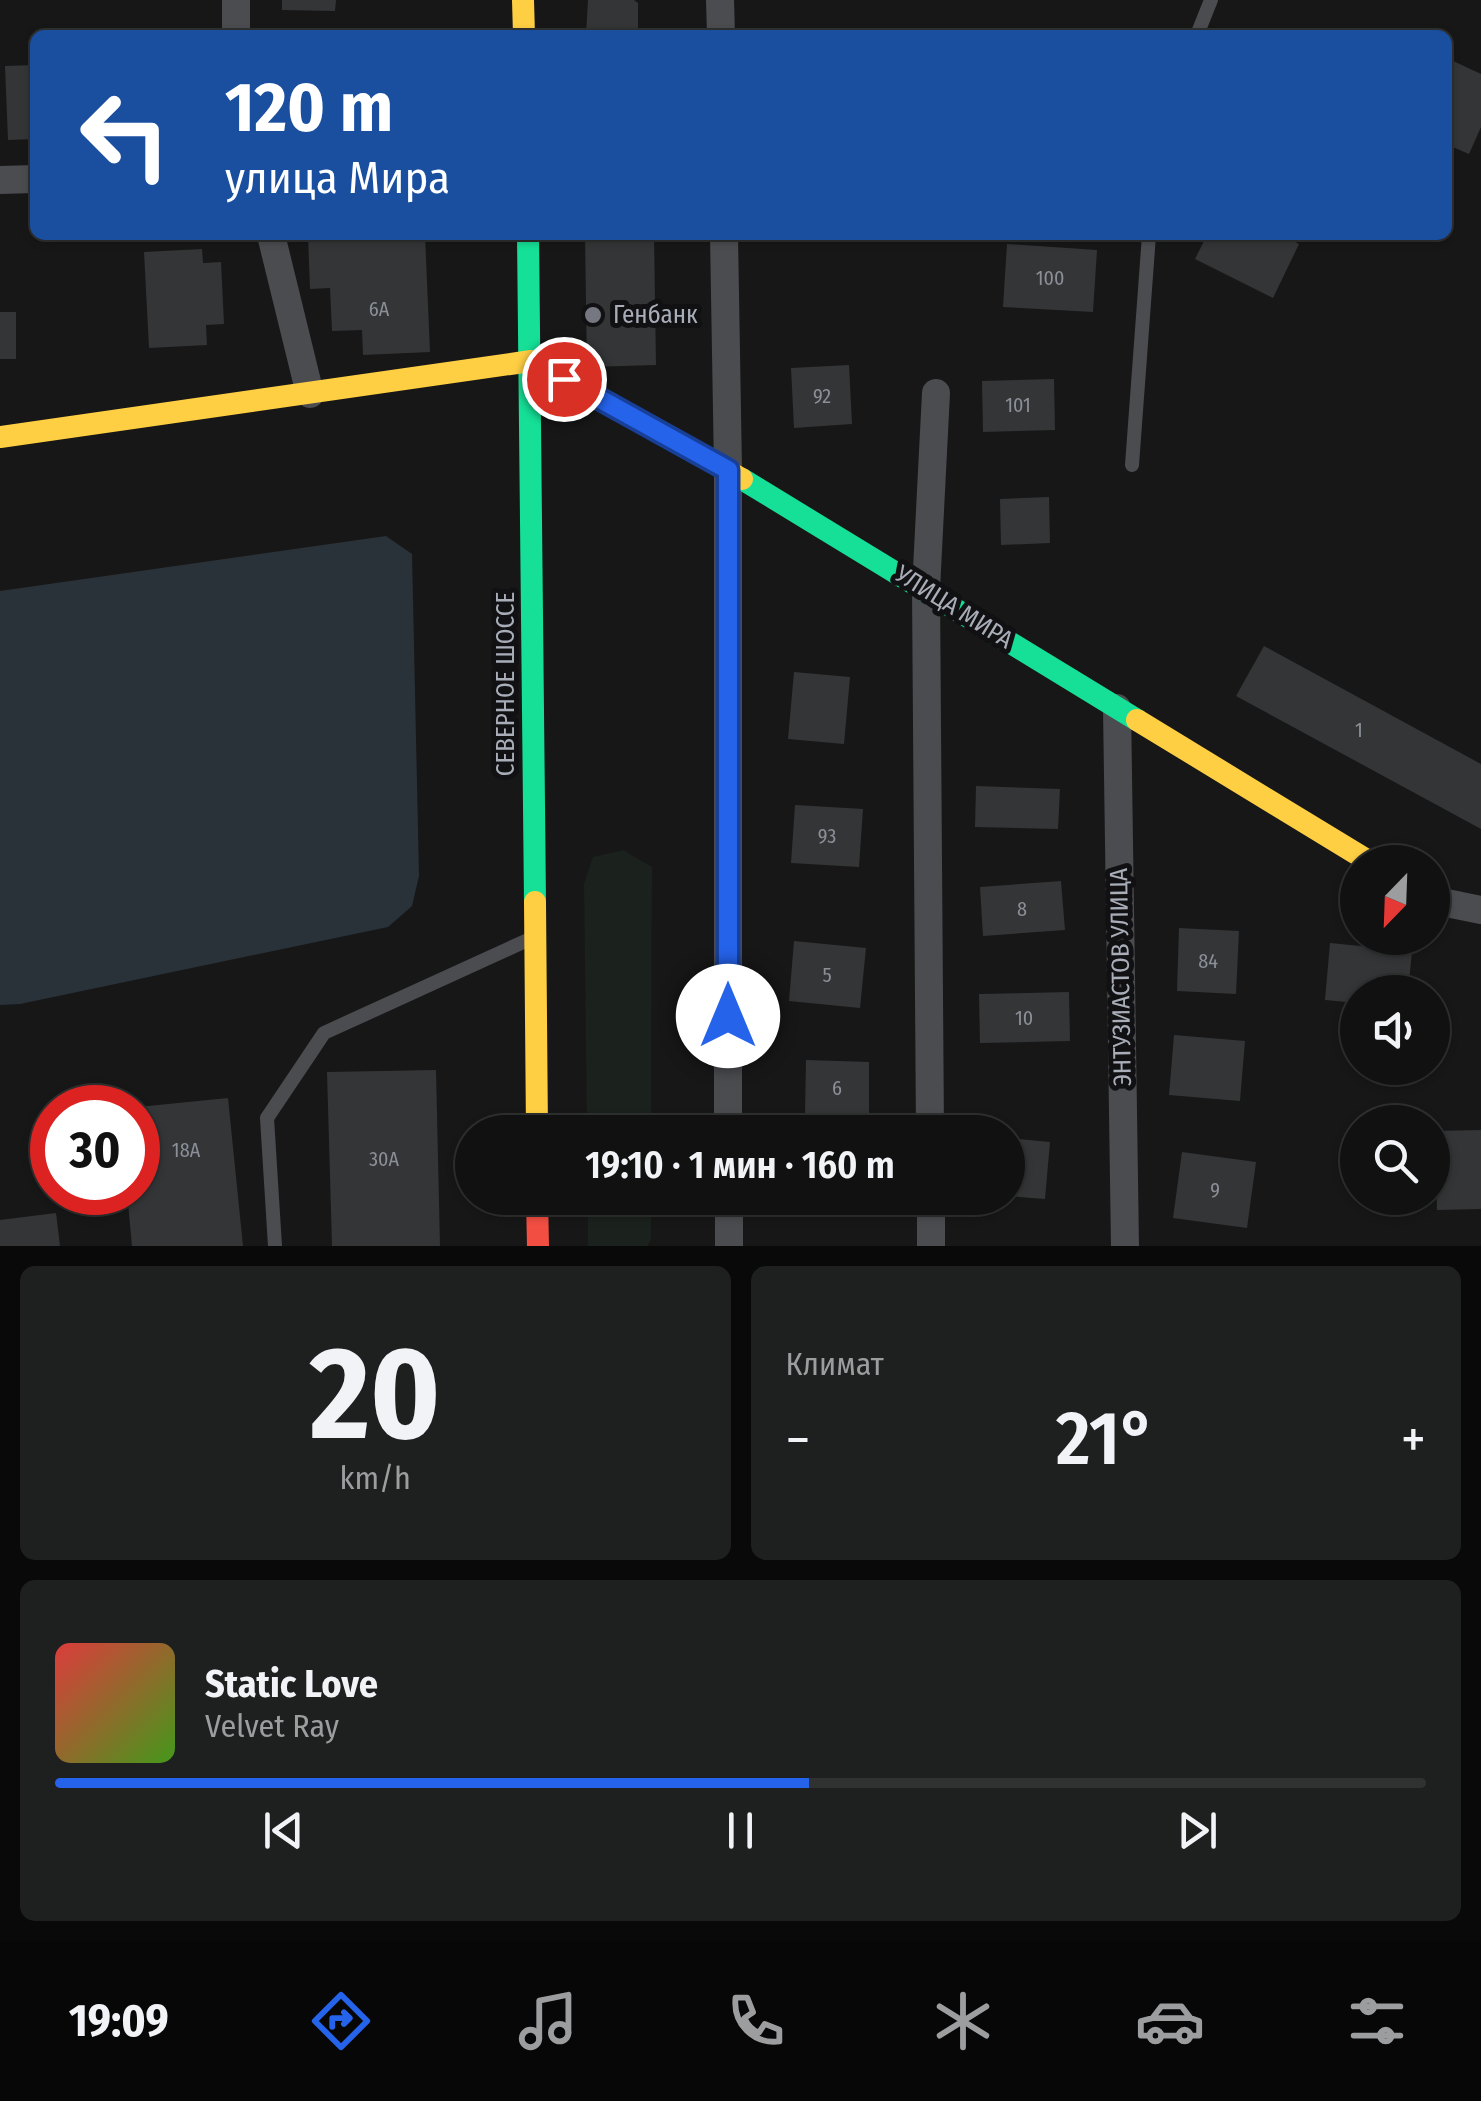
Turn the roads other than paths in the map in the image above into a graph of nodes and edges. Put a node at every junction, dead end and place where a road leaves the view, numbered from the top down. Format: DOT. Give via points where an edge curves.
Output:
graph roads {
  1 [pos="236,0"];
  2 [pos="523,0"];
  3 [pos="720,0"];
  4 [pos="1211,0"];
  5 [pos="236,30"];
  6 [pos="524,30"];
  7 [pos="721,30"];
  8 [pos="1200,30"];
  9 [pos="30,179"];
  10 [pos="0,180"];
  11 [pos="272,240"];
  12 [pos="528,240"];
  13 [pos="724,240"];
  14 [pos="1149,240"];
  15 [pos="531,361"];
  16 [pos="936,393"];
  17 [pos="310,394"];
  18 [pos="0,436"];
  19 [pos="1132,465"];
  20 [pos="728,470"];
  21 [pos="926,588"];
  22 [pos="1116,708"];
  23 [pos="1342,845"];
  24 [pos="1450,904"];
  25 [pos="1481,910"];
  26 [pos="535,937"];
  27 [pos="537,1115"];
  28 [pos="728,1115"];
  29 [pos="930,1115"];
  30 [pos="537,1215"];
  31 [pos="728,1215"];
  32 [pos="931,1215"];
  33 [pos="275,1246"];
  34 [pos="538,1246"];
  35 [pos="728,1246"];
  36 [pos="932,1246"];
  37 [pos="1125,1246"];
  1 -- 5 [label="street"];
  2 -- 6 [label="street"];
  3 -- 7 [label="street"];
  4 -- 8 [label="lane"];
  9 -- 10 [label="street"];
  11 -- 17 [label="street"];
  12 -- 15 [label="street, СЕВЕРНОЕ ШОССЕ"];
  13 -- 20 [label="street"];
  14 -- 19 [label="lane"];
  15 -- 17 [label="street"];
  15 -- 20 [label="street, УЛИЦА МИРА"];
  15 -- 26 [label="street, СЕВЕРНОЕ ШОССЕ"];
  16 -- 21 [label="street"];
  17 -- 18 [label="street"];
  20 -- 21 [label="street, УЛИЦА МИРА"];
  20 -- 28 [label="street"];
  21 -- 22 [label="street, УЛИЦА МИРА"];
  21 -- 29 [label="street"];
  22 -- 23 [label="street, УЛИЦА МИРА"];
  22 -- 37 [label="street, ЭНТУЗИАСТОВ УЛИЦА"];
  24 -- 25 [label="street"];
  26 -- 27 [label="street, СЕВЕРНОЕ ШОССЕ"];
  26 -- 33 [label="lane" via="324,1033 267,1118"];
  30 -- 34 [label="street"];
  31 -- 35 [label="street"];
  32 -- 36 [label="street"];
}
